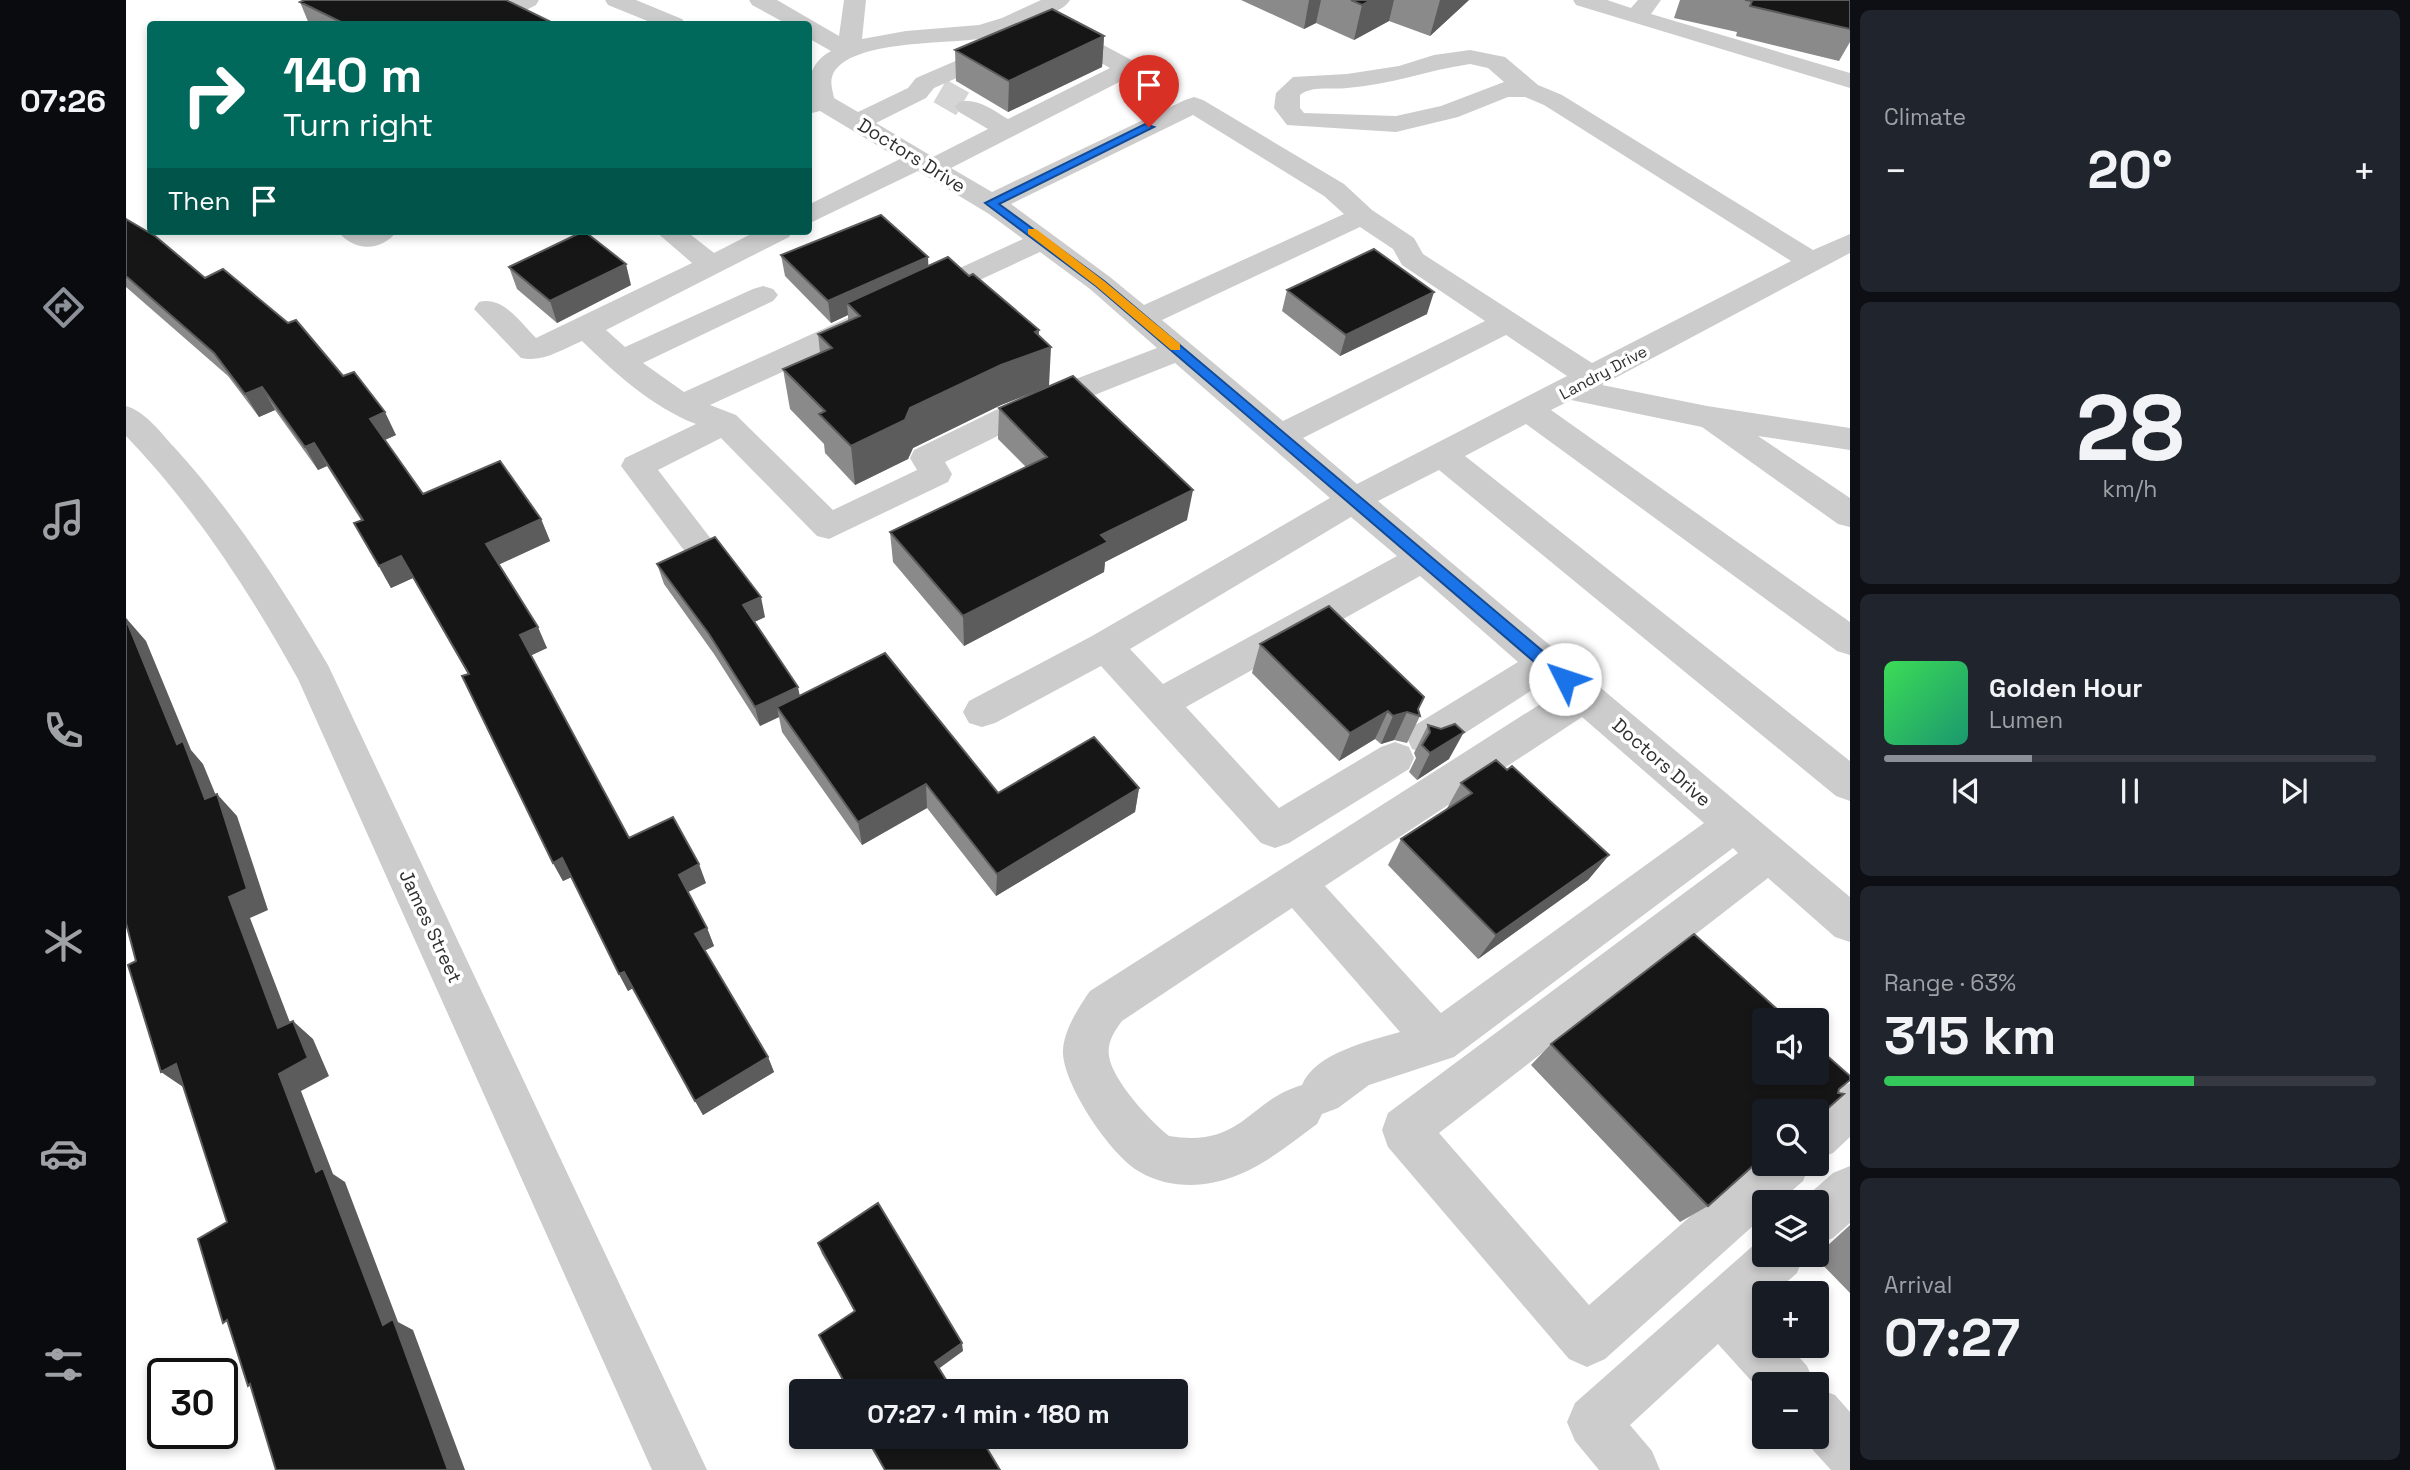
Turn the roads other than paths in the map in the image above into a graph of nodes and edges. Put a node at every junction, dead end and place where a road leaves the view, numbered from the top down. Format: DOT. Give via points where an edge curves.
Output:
graph roads {
  1 [pos="528,0"];
  2 [pos="616,0"];
  3 [pos="760,0"];
  4 [pos="855,0"];
  5 [pos="1059,0"];
  6 [pos="1601,2"];
  7 [pos="1643,9"];
  8 [pos="488,21"];
  9 [pos="655,21"];
  10 [pos="798,21"];
  11 [pos="812,30"];
  12 [pos="849,51"];
  13 [pos="1849,78"];
  14 [pos="1529,90"];
  15 [pos="813,100"];
  16 [pos="968,107"];
  17 [pos="859,122"];
  18 [pos="1007,130"];
  19 [pos="927,163"];
  20 [pos="991,203"];
  21 [pos="812,214"];
  22 [pos="1362,216"];
  23 [pos="358,235"];
  24 [pos="375,235"];
  25 [pos="674,235"];
  26 [pos="771,235"];
  27 [pos="1044,240"];
  28 [pos="1850,242"];
  29 [pos="1811,261"];
  30 [pos="712,265"];
  31 [pos="763,295"];
  32 [pos="489,309"];
  33 [pos="1142,318"];
  34 [pos="1507,322"];
  35 [pos="586,328"];
  36 [pos="1180,350"];
  37 [pos="621,360"];
  38 [pos="1580,384"];
  39 [pos="681,406"];
  40 [pos="1529,410"];
  41 [pos="126,417"];
  42 [pos="1707,417"];
  43 [pos="725,423"];
  44 [pos="1280,436"];
  45 [pos="1850,439"];
  46 [pos="1442,455"];
  47 [pos="1355,499"];
  48 [pos="1850,515"];
  49 [pos="701,548"];
  50 [pos="1423,558"];
  51 [pos="1850,641"];
  52 [pos="1105,646"];
  53 [pos="1546,663"];
  54 [pos="1585,695"];
  55 [pos="1159,704"];
  56 [pos="982,712"];
  57 [pos="1426,738"];
  58 [pos="1395,758"];
  59 [pos="1850,784"];
  60 [pos="1275,831"];
  61 [pos="1751,838"];
  62 [pos="1304,877"];
  63 [pos="1850,923"];
  64 [pos="1438,1042"];
  65 [pos="1850,1106"];
  66 [pos="1829,1125"];
  67 [pos="1773,1176"];
  68 [pos="1850,1191"];
  69 [pos="1829,1210"];
  70 [pos="1766,1267"];
  71 [pos="1720,1308"];
  72 [pos="1778,1372"];
  73 [pos="1829,1428"];
  74 [pos="1850,1451"];
  75 [pos="680,1470"];
  76 [pos="1633,1470"];
  1 -- 8 [label="street"];
  2 -- 9 [label="street"];
  3 -- 10 [label="street"];
  4 -- 12 [label="street"];
  5 -- 12 [label="street" via="981,31 885,38"];
  6 -- 7 [label="street"];
  7 -- 13 [label="street"];
  11 -- 12 [label="street"];
  12 -- 15 [label="street" via="831,61 820,75"];
  14 -- 14 [label="street" via="1496,62 1470,57 1403,73 1302,82 1288,93 1287,108 1296,120 1396,124 1449,112 1505,89"];
  14 -- 29 [label="street" via="1553,100"];
  15 -- 17 [label="street, Doctors Drive"];
  16 -- 18 [label="street"];
  17 -- 18 [label="street" via="1052,27 1128,68"];
  17 -- 19 [label="street, Doctors Drive"];
  18 -- 19 [label="street"];
  19 -- 20 [label="street, Doctors Drive"];
  19 -- 21 [label="street"];
  20 -- 22 [label="street" via="1194,105 1334,190"];
  20 -- 27 [label="street, Doctors Drive"];
  22 -- 33 [label="street"];
  22 -- 34 [label="street" via="1404,244 1412,259"];
  23 -- 24 [label="street" via="365,240"];
  25 -- 30 [label="street"];
  26 -- 30 [label="street"];
  27 -- 33 [label="street, Doctors Drive"];
  27 -- 39 [label="street"];
  28 -- 29 [label="street, Landry Drive"];
  29 -- 38 [label="street, Landry Drive"];
  30 -- 35 [label="street"];
  31 -- 37 [label="street"];
  32 -- 35 [label="street" via="533,351"];
  33 -- 36 [label="street, Doctors Drive"];
  34 -- 38 [label="street"];
  34 -- 44 [label="street"];
  35 -- 37 [label="street"];
  36 -- 43 [label="street" via="1013,415 926,458 936,474 829,527"];
  36 -- 44 [label="street, Doctors Drive"];
  37 -- 39 [label="street"];
  38 -- 40 [label="street, Landry Drive"];
  38 -- 42 [label="street"];
  39 -- 43 [label="street"];
  40 -- 46 [label="street, Landry Drive"];
  40 -- 51 [label="street"];
  41 -- 75 [label="street, James Street" via="221,525 253,569 314,675"];
  42 -- 45 [label="street"];
  42 -- 48 [label="street"];
  43 -- 49 [label="street" via="637,466"];
  44 -- 47 [label="street, Doctors Drive"];
  46 -- 47 [label="street, Landry Drive"];
  46 -- 59 [label="street"];
  47 -- 50 [label="street, Doctors Drive"];
  47 -- 52 [label="street, Landry Drive"];
  50 -- 53 [label="street, Doctors Drive"];
  50 -- 55 [label="street"];
  52 -- 55 [label="street"];
  52 -- 56 [label="street, Landry Drive"];
  53 -- 54 [label="street, Doctors Drive"];
  53 -- 57 [label="street"];
  54 -- 61 [label="street, Doctors Drive"];
  54 -- 62 [label="street"];
  55 -- 60 [label="street"];
  58 -- 60 [label="street"];
  60 -- 62 [label="street"];
  61 -- 63 [label="street, Doctors Drive"];
  61 -- 64 [label="street"];
  61 -- 67 [label="street" via="1405,1130 1587,1342"];
  62 -- 64 [label="street"];
  62 -- 64 [label="street" via="1106,1006 1097,1018 1085,1052 1087,1067 1137,1140 1157,1156 1183,1161 1237,1154 1356,1067"];
  65 -- 66 [label="street"];
  68 -- 69 [label="street"];
  70 -- 71 [label="street"];
  71 -- 72 [label="street"];
  71 -- 76 [label="street" via="1594,1422"];
  73 -- 74 [label="street"];
}
